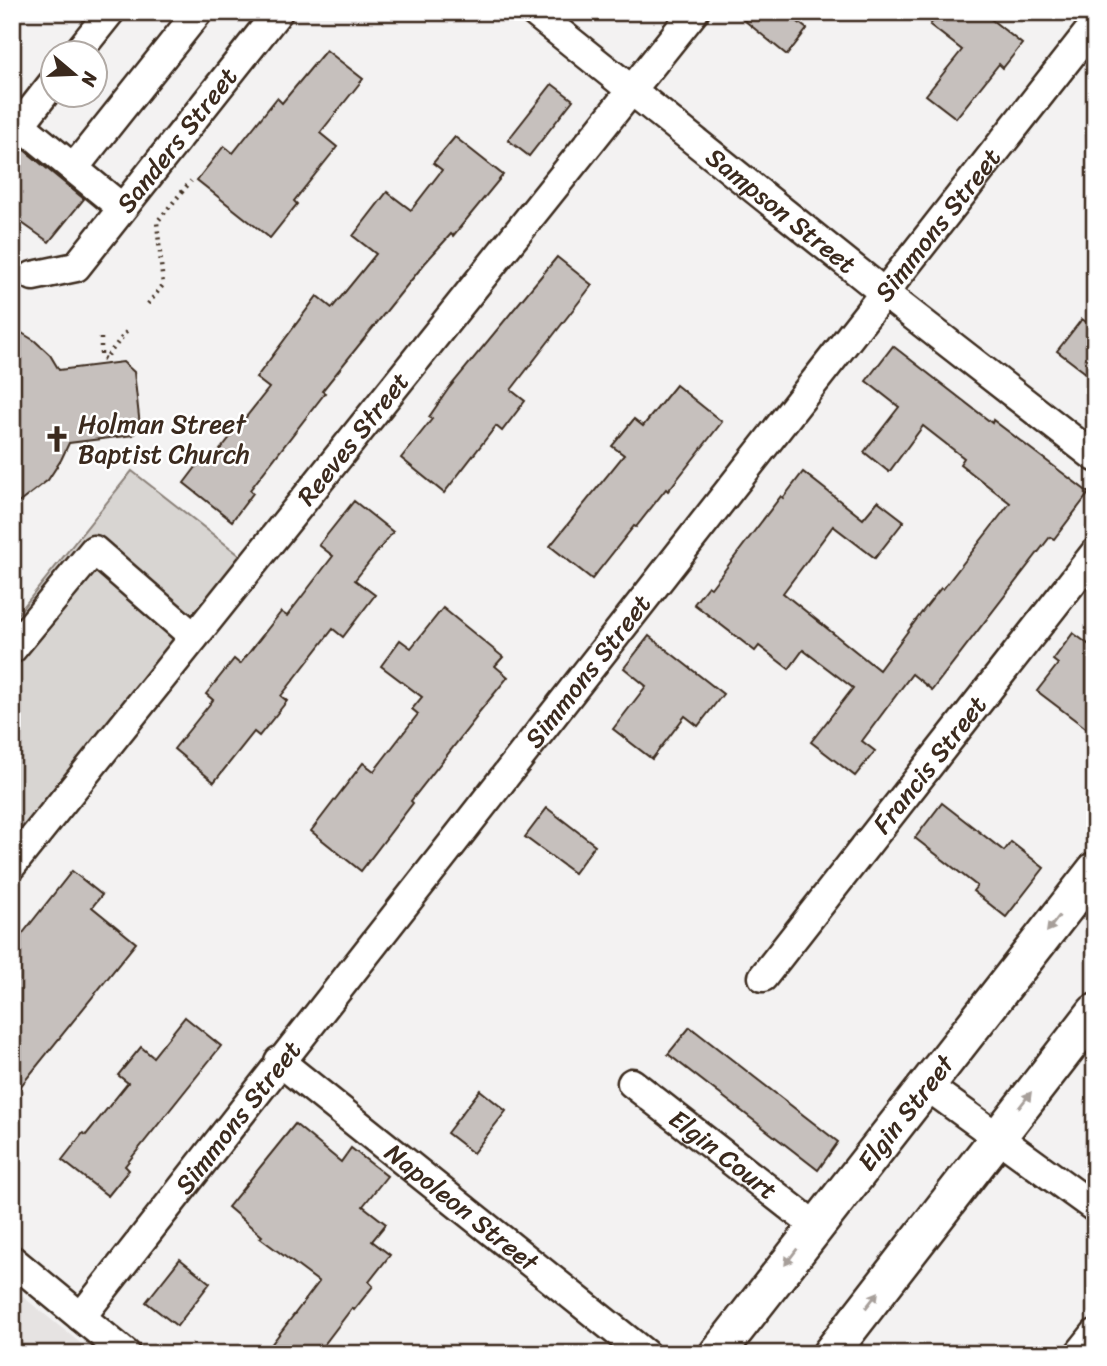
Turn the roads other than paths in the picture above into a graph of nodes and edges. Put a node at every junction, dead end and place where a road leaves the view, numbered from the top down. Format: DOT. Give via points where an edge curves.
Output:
graph roads {
  1 [pos="110,12"];
  2 [pos="198,12"];
  3 [pos="278,12"];
  4 [pos="534,12"];
  5 [pos="694,12"];
  6 [pos="1095,24"];
  7 [pos="89,38"];
  8 [pos="633,91"];
  9 [pos="38,98"];
  10 [pos="16,121"];
  11 [pos="74,168"];
  12 [pos="122,208"];
  13 [pos="33,276"];
  14 [pos="883,292"];
  15 [pos="1095,457"];
  16 [pos="1095,553"];
  17 [pos="194,637"];
  18 [pos="12,649"];
  19 [pos="12,865"];
  20 [pos="1095,870"];
  21 [pos="763,977"];
  22 [pos="1095,1012"];
  23 [pos="279,1061"];
  24 [pos="632,1083"];
  25 [pos="927,1086"];
  26 [pos="997,1136"];
  27 [pos="1095,1208"];
  28 [pos="815,1226"];
  29 [pos="12,1260"];
  30 [pos="81,1317"];
  31 [pos="1095,1334"];
  32 [pos="126,1354"];
  33 [pos="645,1354"];
  34 [pos="717,1354"];
  35 [pos="830,1354"];
  36 [pos="1079,1354"];
  1 -- 7 [label="street"];
  2 -- 11 [label="street"];
  3 -- 12 [label="street, Sanders Street"];
  4 -- 8 [label="street, Sampson Street"];
  5 -- 8 [label="street, Reeves Street"];
  6 -- 14 [label="street, Simmons Street"];
  8 -- 14 [label="street, Sampson Street"];
  8 -- 17 [label="street, Reeves Street"];
  9 -- 10 [label="street"];
  10 -- 11 [label="street"];
  11 -- 12 [label="street"];
  12 -- 13 [label="street, Sanders Street" via="76,267"];
  14 -- 15 [label="street, Sampson Street"];
  14 -- 23 [label="street, Simmons Street"];
  16 -- 21 [label="street, Francis Street"];
  17 -- 18 [label="street" via="94,550"];
  17 -- 19 [label="street, Reeves Street"];
  20 -- 25 [label="main road, Elgin Street, one-way"];
  26 -- 22 [label="main road, one-way"];
  23 -- 30 [label="street, Simmons Street"];
  23 -- 33 [label="street, Napoleon Street"];
  24 -- 28 [label="street, Elgin Court"];
  25 -- 26 [label="street"];
  25 -- 28 [label="main road, Elgin Street"];
  26 -- 27 [label="street"];
  35 -- 26 [label="main road, one-way"];
  28 -- 34 [label="main road, Elgin Street, one-way"];
  29 -- 30 [label="street"];
  30 -- 32 [label="street"];
  31 -- 36 [label="street"];
}
